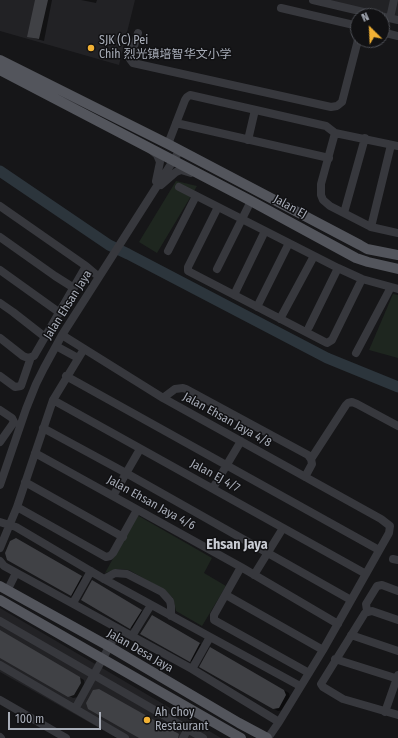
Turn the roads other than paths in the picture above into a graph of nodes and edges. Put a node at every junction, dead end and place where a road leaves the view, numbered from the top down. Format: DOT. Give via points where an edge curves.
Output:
graph roads {
  1 [pos="313,0"];
  2 [pos="394,0"];
  3 [pos="281,8"];
  4 [pos="350,10"];
  5 [pos="394,19"];
  6 [pos="350,24"];
  7 [pos="138,33"];
  8 [pos="356,48"];
  9 [pos="0,60"];
  10 [pos="0,70"];
  11 [pos="255,110"];
  12 [pos="176,123"];
  13 [pos="335,132"];
  14 [pos="365,138"];
  15 [pos="248,140"];
  16 [pos="144,144"];
  17 [pos="168,144"];
  18 [pos="394,146"];
  19 [pos="180,150"];
  20 [pos="329,158"];
  21 [pos="173,160"];
  22 [pos="200,175"];
  23 [pos="179,187"];
  24 [pos="152,193"];
  25 [pos="196,196"];
  26 [pos="251,200"];
  27 [pos="0,206"];
  28 [pos="218,207"];
  29 [pos="344,213"];
  30 [pos="242,220"];
  31 [pos="371,227"];
  32 [pos="265,231"];
  33 [pos="398,234"];
  34 [pos="0,237"];
  35 [pos="289,243"];
  36 [pos="168,250"];
  37 [pos="398,255"];
  38 [pos="314,256"];
  39 [pos="86,266"];
  40 [pos="338,268"];
  41 [pos="398,268"];
  42 [pos="218,269"];
  43 [pos="0,270"];
  44 [pos="99,277"];
  45 [pos="362,279"];
  46 [pos="74,288"];
  47 [pos="394,288"];
  48 [pos="234,295"];
  49 [pos="0,303"];
  50 [pos="257,307"];
  51 [pos="60,313"];
  52 [pos="280,319"];
  53 [pos="309,327"];
  54 [pos="62,335"];
  55 [pos="45,337"];
  56 [pos="0,338"];
  57 [pos="56,346"];
  58 [pos="84,349"];
  59 [pos="356,353"];
  60 [pos="33,356"];
  61 [pos="78,358"];
  62 [pos="0,376"];
  63 [pos="66,376"];
  64 [pos="163,398"];
  65 [pos="53,400"];
  66 [pos="1,411"];
  67 [pos="398,426"];
  68 [pos="43,428"];
  69 [pos="241,441"];
  70 [pos="0,442"];
  71 [pos="140,449"];
  72 [pos="35,453"];
  73 [pos="311,459"];
  74 [pos="226,465"];
  75 [pos="126,473"];
  76 [pos="305,476"];
  77 [pos="25,482"];
  78 [pos="0,485"];
  79 [pos="213,488"];
  80 [pos="113,496"];
  81 [pos="17,507"];
  82 [pos="137,510"];
  83 [pos="0,522"];
  84 [pos="9,525"];
  85 [pos="283,528"];
  86 [pos="123,537"];
  87 [pos="0,548"];
  88 [pos="379,550"];
  89 [pos="268,553"];
  90 [pos="0,562"];
  91 [pos="241,567"];
  92 [pos="91,571"];
  93 [pos="16,573"];
  94 [pos="366,574"];
  95 [pos="254,575"];
  96 [pos="104,579"];
  97 [pos="4,587"];
  98 [pos="398,591"];
  99 [pos="226,595"];
  100 [pos="351,600"];
  101 [pos="1,601"];
  102 [pos="73,603"];
  103 [pos="34,604"];
  104 [pos="151,605"];
  105 [pos="370,611"];
  106 [pos="26,615"];
  107 [pos="171,616"];
  108 [pos="398,620"];
  109 [pos="0,621"];
  110 [pos="338,624"];
  111 [pos="119,629"];
  112 [pos="351,635"];
  113 [pos="132,636"];
  114 [pos="210,638"];
  115 [pos="110,648"];
  116 [pos="323,650"];
  117 [pos="398,651"];
  118 [pos="103,659"];
  119 [pos="335,659"];
  120 [pos="0,665"];
  121 [pos="192,669"];
  122 [pos="309,673"];
  123 [pos="94,675"];
  124 [pos="398,678"];
  125 [pos="300,686"];
  126 [pos="0,700"];
  127 [pos="75,709"];
  128 [pos="386,712"];
  129 [pos="398,715"];
  130 [pos="279,722"];
  131 [pos="188,729"];
  132 [pos="66,738"];
  133 [pos="125,738"];
  134 [pos="183,738"];
  135 [pos="203,738"];
  136 [pos="242,738"];
  137 [pos="268,738"];
  1 -- 4 [label="street"];
  2 -- 5 [label="street"];
  3 -- 6 [label="street"];
  7 -- 8 [label="street" via="130,59 133,63 331,107 342,102"];
  9 -- 17 [label="main road, Jalan EJ"];
  10 -- 16 [label="main road, Jalan EJ"];
  11 -- 12 [label="street" via="193,96 187,97"];
  11 -- 13 [label="street" via="326,126"];
  11 -- 15 [label="street"];
  12 -- 15 [label="street"];
  12 -- 17 [label="street"];
  13 -- 14 [label="street"];
  13 -- 20 [label="street"];
  14 -- 18 [label="street"];
  14 -- 29 [label="street"];
  15 -- 20 [label="street"];
  16 -- 21 [label="main road, Jalan EJ"];
  16 -- 24 [label="street" via="157,155 160,162"];
  17 -- 19 [label="main road, Jalan EJ"];
  18 -- 31 [label="street"];
  19 -- 21 [label="street, Jalan Ehsan Jaya"];
  19 -- 37 [label="main road, Jalan EJ" via="360,245"];
  20 -- 29 [label="street" via="321,184 321,195 327,204"];
  21 -- 22 [label="main road, Jalan EJ"];
  21 -- 24 [label="street, Jalan Ehsan Jaya"];
  22 -- 24 [label="street" via="182,170 176,172"];
  22 -- 26 [label="main road, Jalan EJ"];
  23 -- 25 [label="street"];
  24 -- 44 [label="street, Jalan Ehsan Jaya"];
  25 -- 28 [label="street"];
  25 -- 36 [label="street"];
  26 -- 30 [label="street"];
  26 -- 41 [label="main road, Jalan EJ" via="356,258"];
  27 -- 39 [label="street"];
  28 -- 30 [label="street"];
  28 -- 48 [label="street" via="188,269"];
  29 -- 31 [label="street"];
  30 -- 32 [label="street"];
  30 -- 42 [label="street"];
  31 -- 33 [label="street"];
  32 -- 35 [label="street"];
  32 -- 48 [label="street"];
  34 -- 46 [label="street"];
  35 -- 38 [label="street"];
  35 -- 50 [label="street"];
  38 -- 40 [label="street"];
  38 -- 52 [label="street"];
  39 -- 44 [label="street"];
  39 -- 46 [label="street"];
  40 -- 45 [label="street"];
  40 -- 53 [label="street"];
  43 -- 51 [label="street"];
  44 -- 54 [label="street, Jalan Ehsan Jaya"];
  45 -- 47 [label="street"];
  45 -- 52 [label="street" via="329,343"];
  46 -- 51 [label="street"];
  47 -- 59 [label="street"];
  48 -- 50 [label="street"];
  49 -- 55 [label="street"];
  50 -- 52 [label="street"];
  51 -- 55 [label="street"];
  54 -- 57 [label="street, Jalan Ehsan Jaya"];
  54 -- 58 [label="street, Jalan Ehsan Jaya 4/8"];
  55 -- 60 [label="street"];
  56 -- 60 [label="street" via="23,356"];
  57 -- 61 [label="street"];
  57 -- 78 [label="street, Jalan Ehsan Jaya" via="36,384"];
  58 -- 61 [label="street"];
  58 -- 64 [label="street, Jalan Ehsan Jaya 4/8"];
  60 -- 62 [label="street" via="21,386 15,386"];
  61 -- 63 [label="street"];
  63 -- 65 [label="street"];
  63 -- 74 [label="street"];
  64 -- 69 [label="street, Jalan Ehsan Jaya 4/8"];
  64 -- 73 [label="street" via="175,389 186,389 308,455"];
  65 -- 68 [label="street"];
  65 -- 71 [label="street, Jalan EJ 4/7"];
  66 -- 70 [label="street" via="14,422"];
  67 -- 73 [label="street" via="357,404 348,403"];
  68 -- 72 [label="street"];
  68 -- 75 [label="street"];
  69 -- 74 [label="street"];
  69 -- 76 [label="street, Jalan Ehsan Jaya 4/8"];
  71 -- 75 [label="street"];
  71 -- 79 [label="street, Jalan EJ 4/7"];
  72 -- 77 [label="street"];
  72 -- 80 [label="street, Jalan Ehsan Jaya 4/6"];
  73 -- 76 [label="street" via="311,466"];
  74 -- 79 [label="street"];
  74 -- 88 [label="street"];
  75 -- 80 [label="street"];
  75 -- 89 [label="street"];
  76 -- 88 [label="street, Jalan Ehsan Jaya 4/8" via="388,523 390,531"];
  77 -- 81 [label="street"];
  77 -- 86 [label="street"];
  79 -- 85 [label="street, Jalan EJ 4/7"];
  80 -- 82 [label="street, Jalan Ehsan Jaya 4/6"];
  81 -- 84 [label="street"];
  81 -- 86 [label="street" via="106,557 113,553"];
  82 -- 86 [label="street"];
  82 -- 91 [label="street, Jalan Ehsan Jaya 4/6"];
  83 -- 84 [label="street"];
  84 -- 87 [label="street"];
  84 -- 92 [label="street"];
  85 -- 89 [label="street"];
  85 -- 94 [label="street, Jalan EJ 4/7"];
  88 -- 94 [label="street"];
  89 -- 95 [label="street"];
  89 -- 100 [label="street"];
  90 -- 93 [label="street"];
  91 -- 95 [label="street, Jalan Ehsan Jaya 4/6"];
  91 -- 99 [label="street"];
  92 -- 96 [label="street"];
  92 -- 102 [label="street"];
  93 -- 97 [label="street"];
  93 -- 102 [label="street"];
  94 -- 100 [label="street"];
  95 -- 110 [label="street, Jalan Ehsan Jaya 4/6"];
  96 -- 104 [label="street"];
  96 -- 107 [label="street" via="115,573 127,574 162,592 170,601"];
  97 -- 103 [label="main road, Jalan Desa Jaya"];
  98 -- 105 [label="street" via="382,585 377,586 366,604"];
  99 -- 116 [label="street"];
  99 -- 122 [label="street" via="214,615 214,620"];
  100 -- 110 [label="street"];
  101 -- 106 [label="main road"];
  102 -- 111 [label="street"];
  103 -- 106 [label="main road"];
  103 -- 115 [label="main road, Jalan Desa Jaya"];
  104 -- 107 [label="street"];
  104 -- 113 [label="street"];
  105 -- 108 [label="street"];
  105 -- 112 [label="street" via="363,615"];
  106 -- 118 [label="main road"];
  107 -- 114 [label="street"];
  109 -- 123 [label="street"];
  110 -- 116 [label="street"];
  111 -- 113 [label="street"];
  111 -- 115 [label="street"];
  112 -- 117 [label="street"];
  112 -- 119 [label="street"];
  113 -- 121 [label="street"];
  114 -- 121 [label="street"];
  114 -- 125 [label="street"];
  115 -- 118 [label="street"];
  115 -- 137 [label="main road, Jalan Desa Jaya"];
  116 -- 122 [label="street"];
  118 -- 123 [label="street"];
  118 -- 136 [label="main road"];
  119 -- 124 [label="street"];
  119 -- 128 [label="street" via="321,686 343,699"];
  120 -- 127 [label="street"];
  121 -- 130 [label="street"];
  122 -- 125 [label="street"];
  123 -- 127 [label="street"];
  123 -- 131 [label="street"];
  124 -- 128 [label="street"];
  125 -- 130 [label="street"];
  126 -- 132 [label="street"];
  127 -- 133 [label="street"];
  128 -- 129 [label="street"];
  130 -- 137 [label="street"];
  131 -- 134 [label="street"];
  131 -- 135 [label="street"];
}
